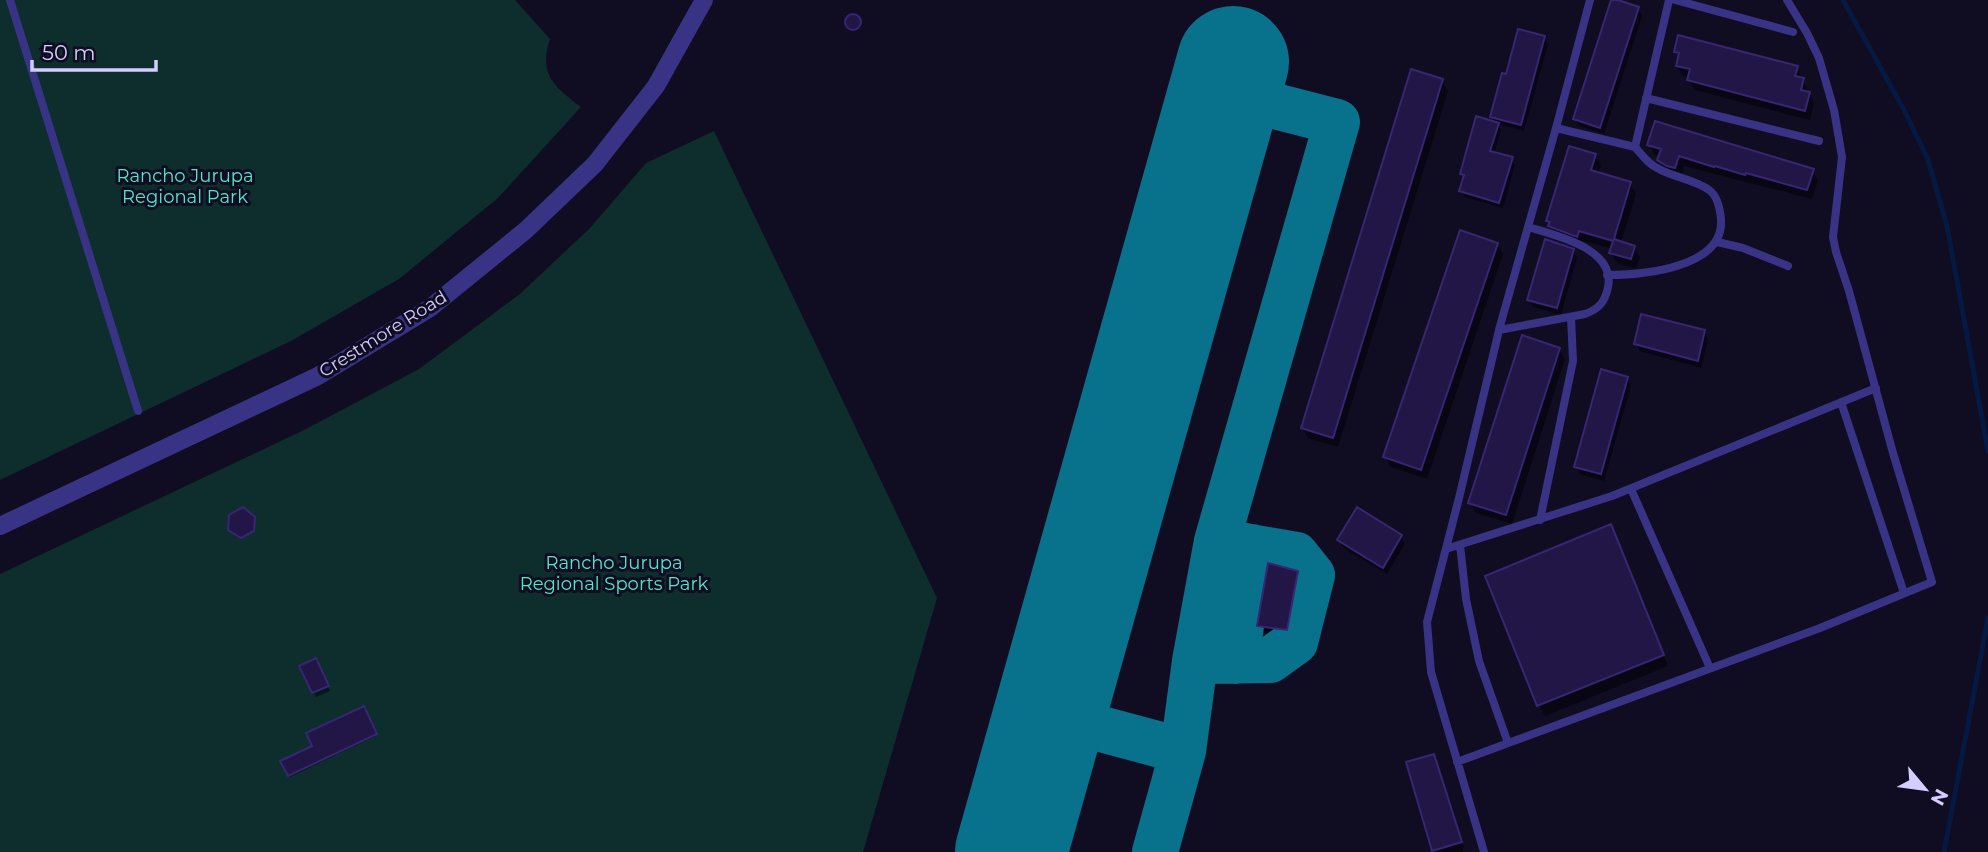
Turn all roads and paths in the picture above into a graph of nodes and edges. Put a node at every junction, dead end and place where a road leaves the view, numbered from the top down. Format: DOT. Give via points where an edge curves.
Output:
graph roads {
  1 [pos="10,0"];
  2 [pos="704,0"];
  3 [pos="1590,0"];
  4 [pos="1669,0"];
  5 [pos="1675,0"];
  6 [pos="1787,0"];
  7 [pos="1793,32"];
  8 [pos="1646,98"];
  9 [pos="1556,128"];
  10 [pos="1819,141"];
  11 [pos="1635,147"];
  12 [pos="1528,227"];
  13 [pos="1717,242"];
  14 [pos="1788,266"];
  15 [pos="1607,275"];
  16 [pos="1571,317"];
  17 [pos="1499,330"];
  18 [pos="1876,388"];
  19 [pos="1841,402"];
  20 [pos="138,411"];
  21 [pos="1631,489"];
  22 [pos="1540,520"];
  23 [pos="0,526"];
  24 [pos="1460,545"];
  25 [pos="1446,549"];
  26 [pos="1904,593"];
  27 [pos="1710,668"];
  28 [pos="1508,743"];
  29 [pos="1457,762"];
  30 [pos="1484,852"];
  1 -- 20 [label="lane"];
  2 -- 23 [label="street, Crestmore Road" via="656,86 595,164 526,230 430,308 318,376"];
  3 -- 9 [label="lane"];
  4 -- 8 [label="lane"];
  5 -- 7 [label="lane"];
  6 -- 18 [label="lane" via="1819,58 1834,110 1842,157 1833,237"];
  8 -- 10 [label="lane"];
  8 -- 11 [label="lane"];
  9 -- 11 [label="lane"];
  9 -- 12 [label="lane"];
  11 -- 13 [label="lane" via="1657,169 1710,190 1720,206 1722,226"];
  12 -- 15 [label="lane" via="1578,243 1593,253"];
  12 -- 17 [label="lane"];
  13 -- 14 [label="lane"];
  13 -- 15 [label="lane" via="1698,258 1669,269"];
  15 -- 16 [label="lane" via="1604,301 1597,310"];
  16 -- 17 [label="lane"];
  16 -- 22 [label="lane" via="1573,361"];
  17 -- 25 [label="lane"];
  18 -- 19 [label="lane"];
  18 -- 26 [label="lane" via="1932,582"];
  19 -- 21 [label="lane"];
  19 -- 26 [label="lane"];
  21 -- 22 [label="lane"];
  21 -- 27 [label="lane"];
  22 -- 24 [label="lane"];
  24 -- 25 [label="lane"];
  24 -- 28 [label="lane" via="1479,661"];
  25 -- 29 [label="lane" via="1427,621 1431,671"];
  26 -- 27 [label="lane"];
  27 -- 28 [label="lane"];
  28 -- 29 [label="lane"];
  29 -- 30 [label="lane"];
}
